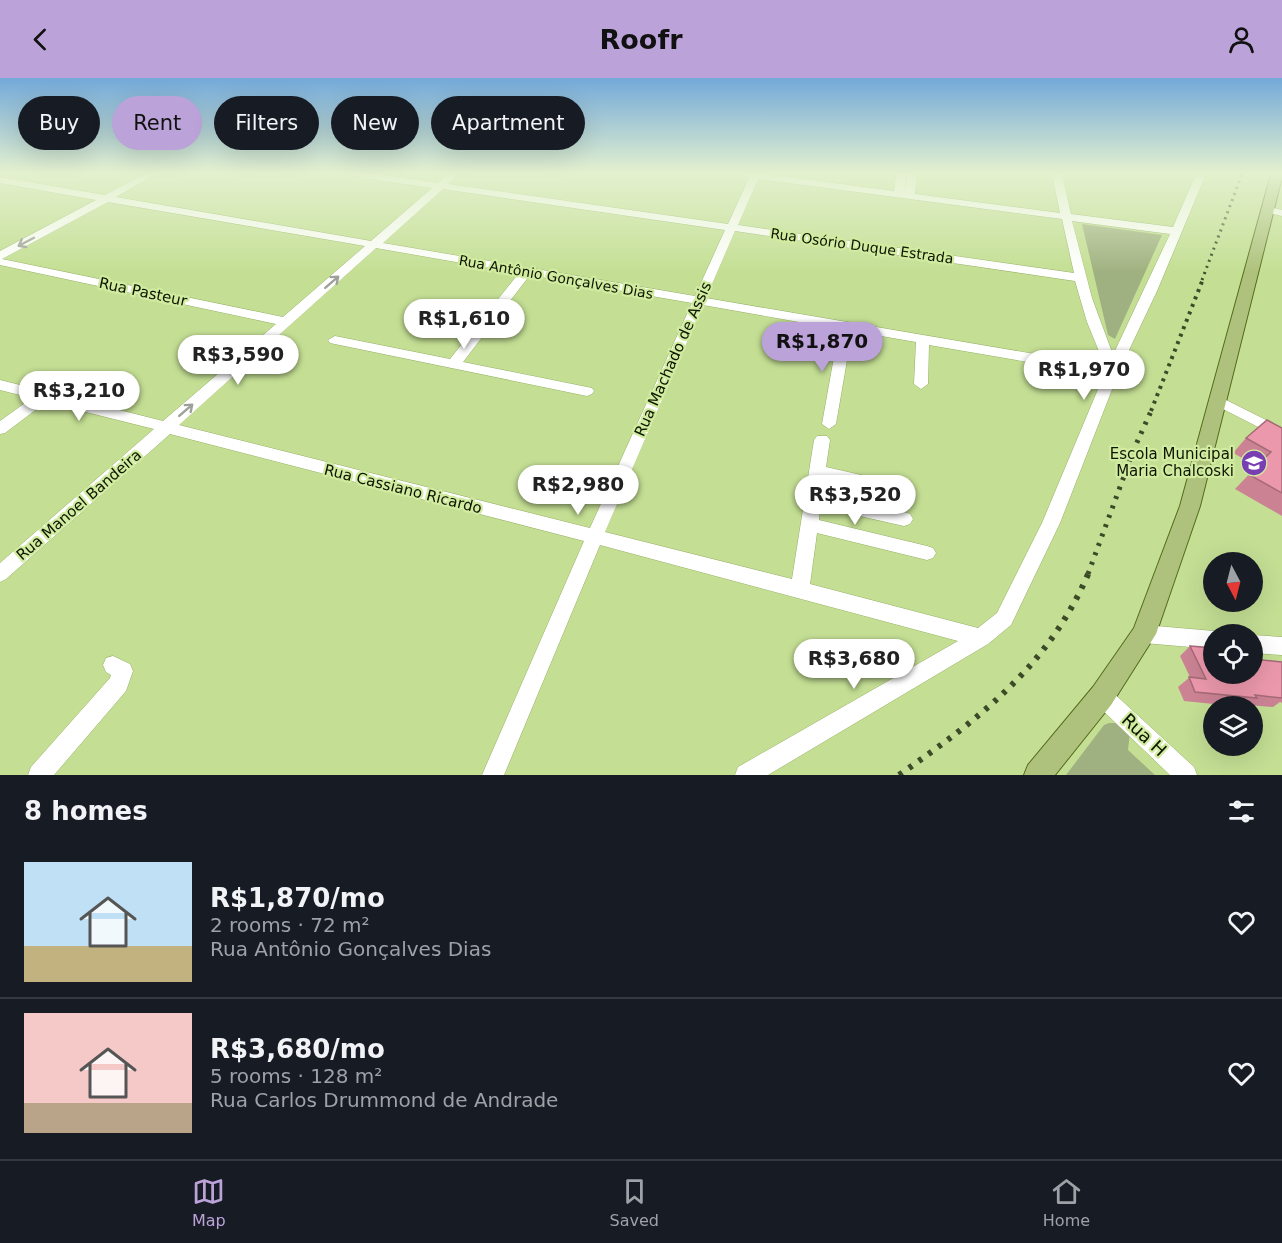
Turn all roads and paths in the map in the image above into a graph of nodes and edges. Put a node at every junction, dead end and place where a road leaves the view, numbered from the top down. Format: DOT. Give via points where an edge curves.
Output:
graph roads {
  1 [pos="92,207"];
  2 [pos="150,207"];
  3 [pos="418,207"];
  4 [pos="586,207"];
  5 [pos="738,207"];
  6 [pos="986,207"];
  7 [pos="1064,207"];
  8 [pos="1186,207"];
  9 [pos="1275,211"];
  10 [pos="1066,217"];
  11 [pos="731,227"];
  12 [pos="1175,231"];
  13 [pos="374,245"];
  14 [pos="0,256"];
  15 [pos="0,262"];
  16 [pos="527,272"];
  17 [pos="1081,278"];
  18 [pos="699,301"];
  19 [pos="286,322"];
  20 [pos="846,327"];
  21 [pos="335,340"];
  22 [pos="923,340"];
  23 [pos="453,364"];
  24 [pos="1113,370"];
  25 [pos="921,384"];
  26 [pos="0,385"];
  27 [pos="587,391"];
  28 [pos="44,396"];
  29 [pos="1216,400"];
  30 [pos="166,427"];
  31 [pos="0,429"];
  32 [pos="1282,434"];
  33 [pos="818,471"];
  34 [pos="905,491"];
  35 [pos="813,498"];
  36 [pos="903,519"];
  37 [pos="810,525"];
  38 [pos="594,538"];
  39 [pos="927,553"];
  40 [pos="0,574"];
  41 [pos="800,589"];
  42 [pos="1144,634"];
  43 [pos="981,638"];
  44 [pos="1203,639"];
  45 [pos="1263,645"];
  46 [pos="1282,646"];
  47 [pos="113,665"];
  48 [pos="1102,696"];
  49 [pos="39,775"];
  50 [pos="493,775"];
  51 [pos="746,775"];
  52 [pos="1038,775"];
  53 [pos="1186,775"];
  1 -- 14 [label="street, one-way"];
  2 -- 13 [label="street, Rua Antônio Gonçalves Dias"];
  3 -- 13 [label="street, Rua Manoel Bandeira"];
  4 -- 11 [label="street, Rua Osório Duque Estrada"];
  5 -- 11 [label="street, Rua Machado de Assis"];
  6 -- 10 [label="street"];
  7 -- 10 [label="street"];
  8 -- 12 [label="street"];
  9 -- 29 [label="main road"];
  10 -- 12 [label="street"];
  10 -- 17 [label="street"];
  11 -- 17 [label="street, Rua Osório Duque Estrada"];
  11 -- 18 [label="street, Rua Machado de Assis"];
  12 -- 24 [label="street"];
  13 -- 16 [label="street, Rua Antônio Gonçalves Dias"];
  19 -- 13 [label="street, Rua Manoel Bandeira, one-way"];
  15 -- 19 [label="street, Rua Pasteur"];
  16 -- 18 [label="street, Rua Antônio Gonçalves Dias"];
  16 -- 23 [label="street"];
  17 -- 24 [label="street"];
  18 -- 20 [label="street, Rua Antônio Gonçalves Dias"];
  18 -- 38 [label="street, Rua Machado de Assis"];
  30 -- 19 [label="street, Rua Manoel Bandeira, one-way"];
  20 -- 22 [label="street, Rua Antônio Gonçalves Dias"];
  20 -- 33 [label="street"];
  21 -- 23 [label="street"];
  22 -- 24 [label="street, Rua Antônio Gonçalves Dias"];
  22 -- 25 [label="street"];
  23 -- 27 [label="street"];
  24 -- 43 [label="street" via="1051,523 1004,619"];
  26 -- 28 [label="street, Rua Cassiano Ricardo"];
  28 -- 30 [label="street, Rua Cassiano Ricardo"];
  28 -- 31 [label="street"];
  29 -- 32 [label="street"];
  29 -- 42 [label="main road" via="1190,506"];
  30 -- 38 [label="street, Rua Cassiano Ricardo"];
  30 -- 40 [label="street, Rua Manoel Bandeira"];
  33 -- 34 [label="street"];
  33 -- 35 [label="street"];
  35 -- 36 [label="street"];
  35 -- 37 [label="street"];
  37 -- 39 [label="street"];
  37 -- 41 [label="street"];
  38 -- 41 [label="street, Rua Cassiano Ricardo"];
  38 -- 50 [label="street, Rua Machado de Assis"];
  41 -- 43 [label="street, Rua Cassiano Ricardo"];
  42 -- 44 [label="street"];
  42 -- 48 [label="main road"];
  43 -- 51 [label="street"];
  45 -- 46 [label="street"];
  47 -- 49 [label="street" via="123,671 119,684"];
  48 -- 52 [label="main road"];
  48 -- 53 [label="street, Rua H"];
}
